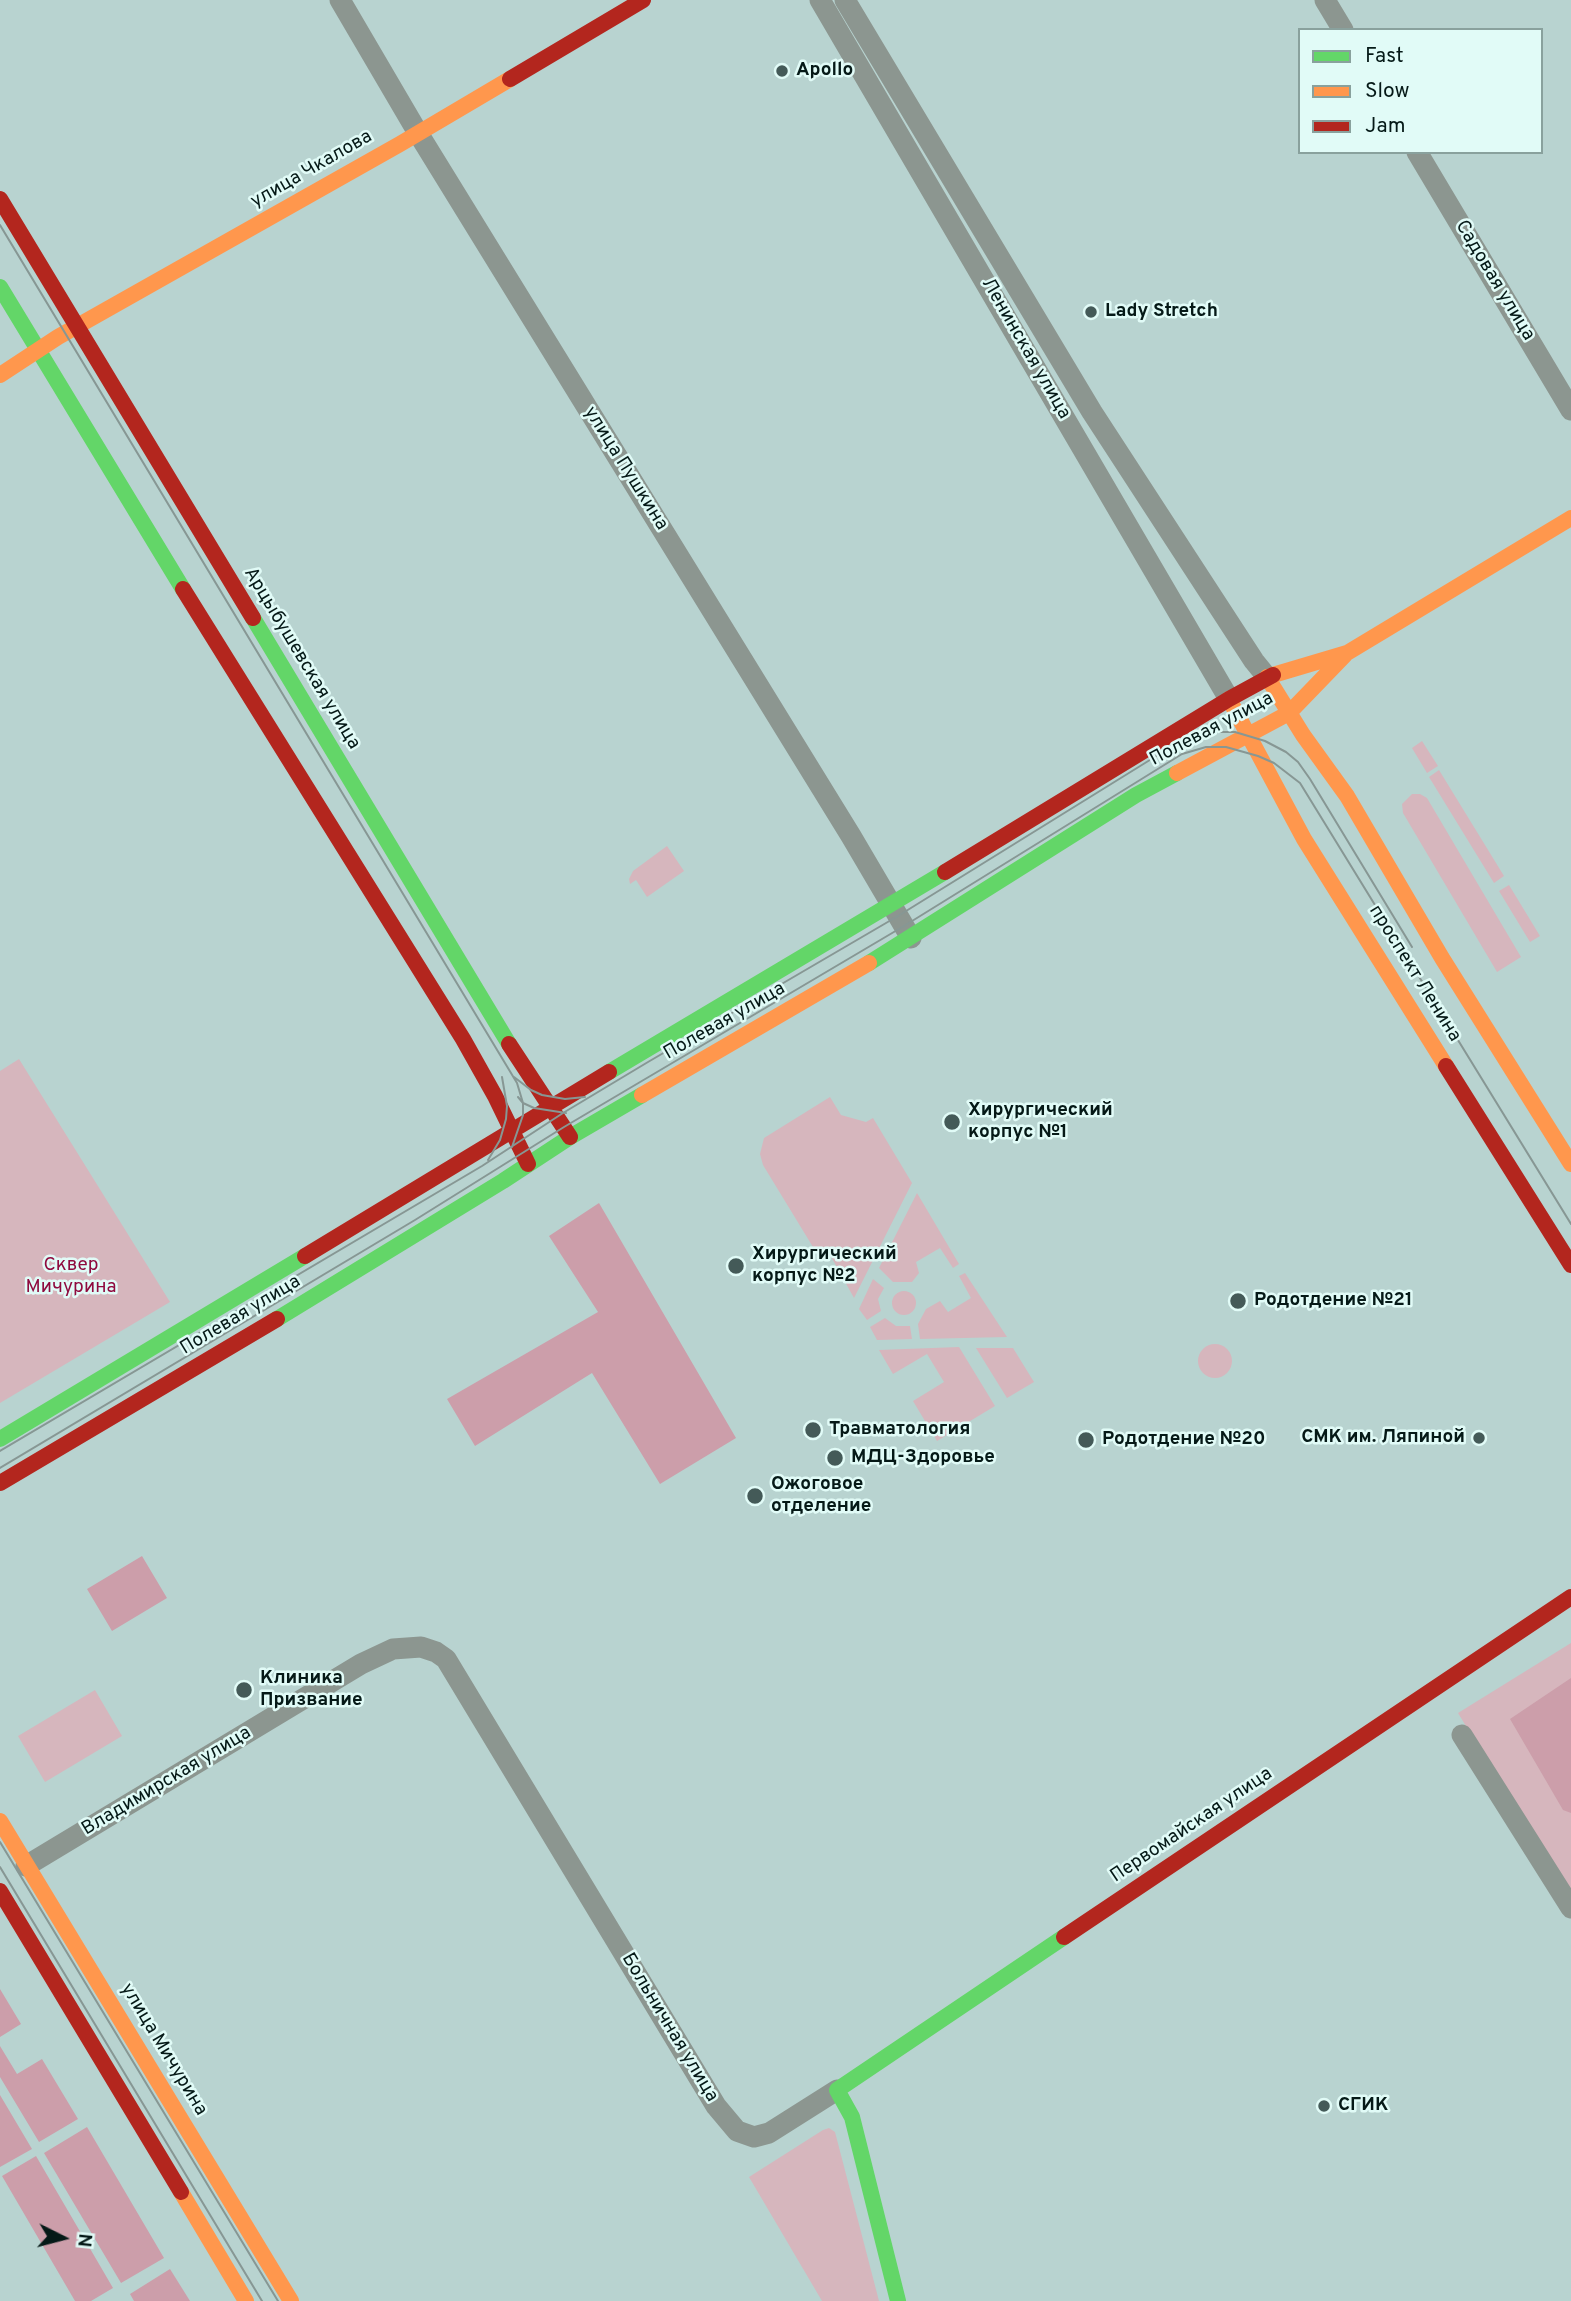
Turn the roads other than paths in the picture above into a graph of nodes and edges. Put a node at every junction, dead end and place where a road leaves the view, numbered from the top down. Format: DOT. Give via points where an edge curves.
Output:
graph roads {
  1 [pos="340,0"];
  2 [pos="643,0"];
  3 [pos="820,0"];
  4 [pos="845,0"];
  5 [pos="1325,0"];
  6 [pos="1342,28"];
  7 [pos="418,133"];
  8 [pos="1418,154"];
  9 [pos="0,200"];
  10 [pos="0,287"];
  11 [pos="77,327"];
  12 [pos="38,350"];
  13 [pos="0,375"];
  14 [pos="1571,410"];
  15 [pos="1571,519"];
  16 [pos="1347,653"];
  17 [pos="1267,677"];
  18 [pos="1229,699"];
  19 [pos="1289,713"];
  20 [pos="1247,735"];
  21 [pos="892,904"];
  22 [pos="911,938"];
  23 [pos="551,1108"];
  24 [pos="511,1133"];
  25 [pos="570,1137"];
  26 [pos="528,1164"];
  27 [pos="1571,1164"];
  28 [pos="1571,1265"];
  29 [pos="0,1439"];
  30 [pos="0,1483"];
  31 [pos="1571,1597"];
  32 [pos="421,1647"];
  33 [pos="1462,1735"];
  34 [pos="0,1821"];
  35 [pos="26,1866"];
  36 [pos="0,1891"];
  37 [pos="1571,1908"];
  38 [pos="837,2090"];
  39 [pos="246,2301"];
  40 [pos="291,2301"];
  41 [pos="898,2301"];
  1 -- 7 [label="street, улица Пушкина"];
  2 -- 7 [label="main road, улица Чкалова"];
  3 -- 18 [label="street, Ленинская улица"];
  4 -- 17 [label="street, Ленинская улица" via="1092,412"];
  5 -- 6 [label="street"];
  7 -- 11 [label="main road, улица Чкалова"];
  7 -- 21 [label="street, улица Пушкина"];
  8 -- 14 [label="street, Садовая улица"];
  9 -- 11 [label="main road, Арцыбушевская улица"];
  10 -- 12 [label="main road"];
  11 -- 12 [label="main road, улица Чкалова"];
  11 -- 23 [label="main road, Арцыбушевская улица"];
  12 -- 13 [label="main road, улица Чкалова"];
  12 -- 24 [label="main road" via="463,1039"];
  15 -- 16 [label="main road"];
  16 -- 17 [label="main road, Полевая улица"];
  16 -- 19 [label="main road, Полевая улица"];
  17 -- 18 [label="main road, Полевая улица"];
  17 -- 19 [label="main road, проспект Ленина"];
  18 -- 20 [label="main road, проспект Ленина"];
  18 -- 21 [label="main road, Полевая улица"];
  19 -- 20 [label="main road, Полевая улица"];
  19 -- 27 [label="main road, проспект Ленина" via="1347,796"];
  20 -- 22 [label="main road, Полевая улица" via="1136,795"];
  20 -- 28 [label="main road, проспект Ленина" via="1304,839"];
  21 -- 22 [label="street, улица Пушкина"];
  21 -- 23 [label="main road, Полевая улица"];
  22 -- 25 [label="main road, Полевая улица"];
  23 -- 24 [label="main road, Полевая улица"];
  23 -- 25 [label="main road, Арцыбушевская улица"];
  24 -- 26 [label="main road"];
  24 -- 29 [label="main road, Полевая улица"];
  25 -- 26 [label="main road, Полевая улица"];
  26 -- 30 [label="main road, Полевая улица" via="323,1292"];
  31 -- 38 [label="main road, Первомайская улица"];
  32 -- 35 [label="street, Владимирская улица" via="393,1648 362,1664"];
  32 -- 38 [label="street, Больничная улица" via="446,1659 716,2106 737,2131 754,2137 769,2133"];
  33 -- 37 [label="street"];
  34 -- 35 [label="main road, улица Мичурина"];
  35 -- 40 [label="main road, улица Мичурина"];
  36 -- 39 [label="main road"];
  38 -- 41 [label="main road" via="852,2117"];
}
